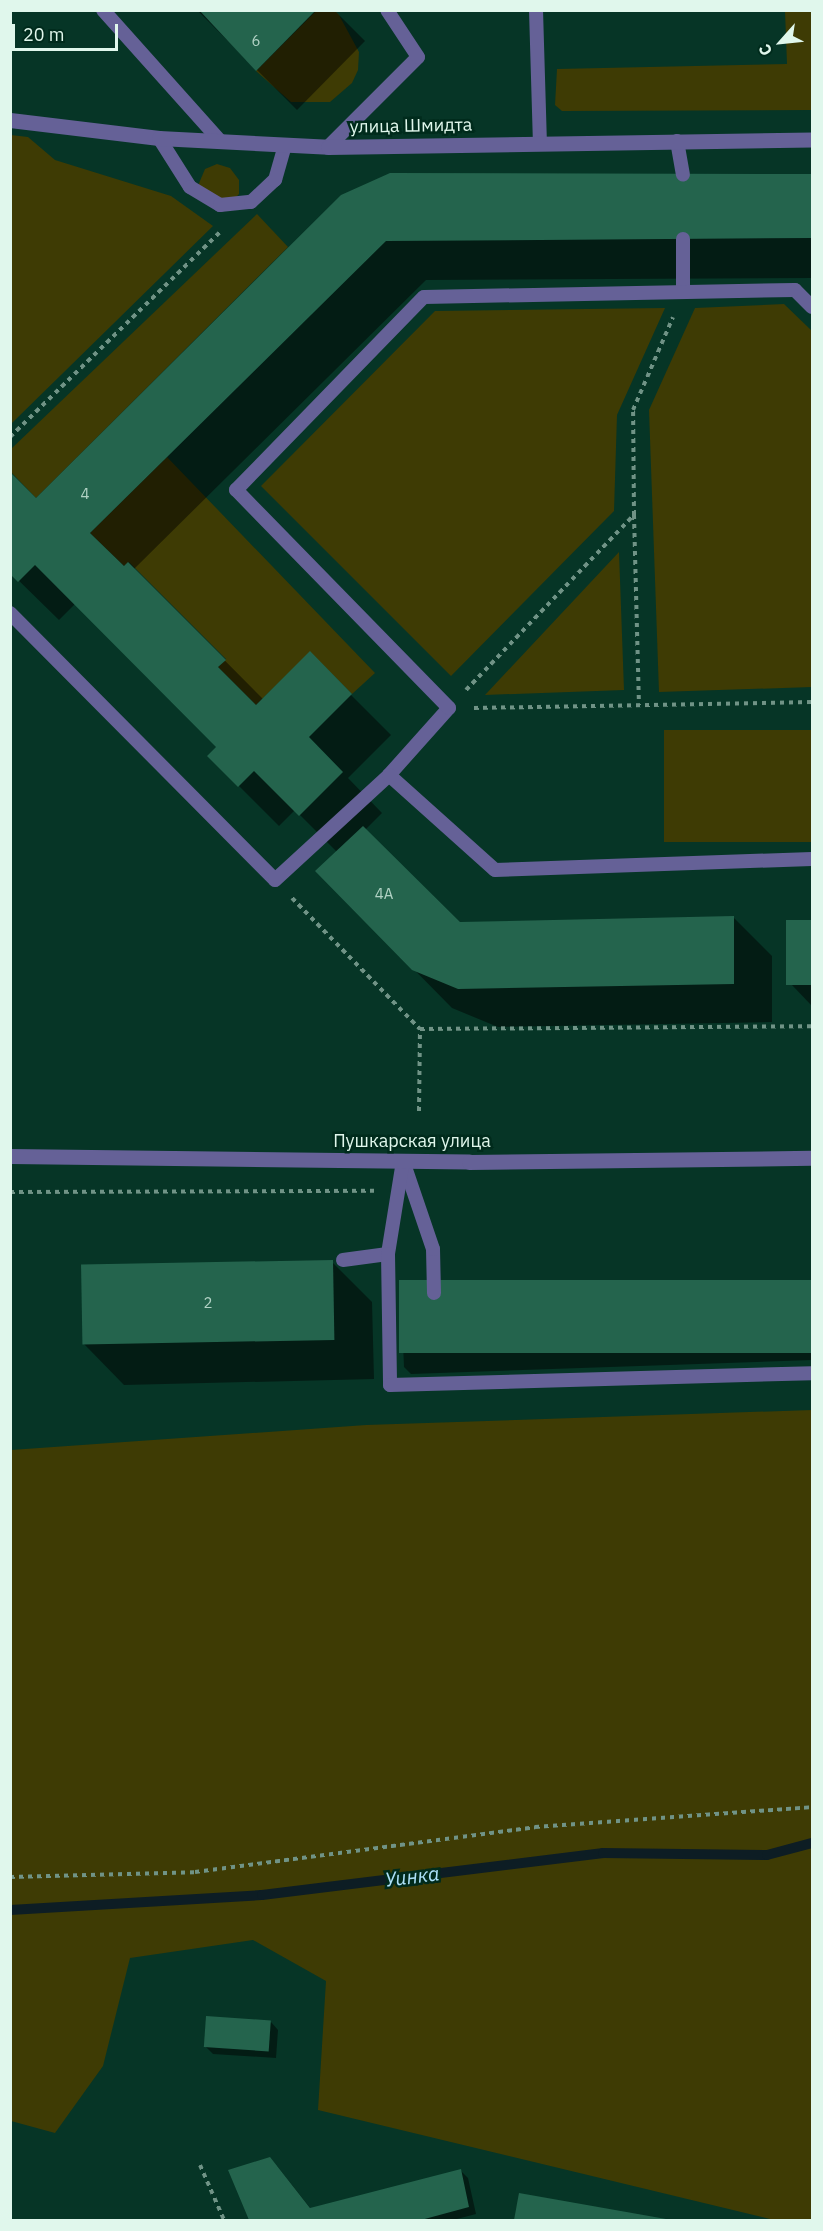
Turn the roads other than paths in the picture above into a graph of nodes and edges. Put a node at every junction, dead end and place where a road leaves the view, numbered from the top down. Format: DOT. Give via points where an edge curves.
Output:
graph roads {
  1 [pos="103,10"];
  2 [pos="387,10"];
  3 [pos="536,10"];
  4 [pos="10,120"];
  5 [pos="159,138"];
  6 [pos="813,139"];
  7 [pos="220,141"];
  8 [pos="677,141"];
  9 [pos="540,143"];
  10 [pos="285,145"];
  11 [pos="328,147"];
  12 [pos="683,174"];
  13 [pos="683,239"];
  14 [pos="683,292"];
  15 [pos="813,306"];
  16 [pos="10,613"];
  17 [pos="389,775"];
  18 [pos="813,860"];
  19 [pos="10,1156"];
  20 [pos="813,1158"];
  21 [pos="403,1161"];
  22 [pos="388,1254"];
  23 [pos="343,1260"];
  24 [pos="434,1293"];
  25 [pos="813,1373"];
  1 -- 7 [label="lane"];
  2 -- 11 [label="lane" via="418,57"];
  3 -- 9 [label="lane"];
  4 -- 5 [label="street, улица Шмидта"];
  5 -- 7 [label="street, улица Шмидта"];
  5 -- 10 [label="lane" via="190,187 220,205 251,202 275,180"];
  6 -- 8 [label="street, улица Шмидта"];
  7 -- 10 [label="street, улица Шмидта"];
  8 -- 9 [label="street, улица Шмидта"];
  8 -- 12 [label="lane"];
  9 -- 11 [label="street, улица Шмидта"];
  10 -- 11 [label="street, улица Шмидта"];
  13 -- 14 [label="lane"];
  14 -- 15 [label="lane" via="795,290"];
  14 -- 17 [label="lane" via="424,297 236,490 449,708"];
  16 -- 17 [label="lane" via="275,880"];
  17 -- 18 [label="lane" via="495,870"];
  19 -- 21 [label="street, Пушкарская улица"];
  20 -- 21 [label="street, Пушкарская улица"];
  21 -- 22 [label="lane"];
  21 -- 24 [label="lane" via="433,1249"];
  22 -- 23 [label="lane"];
  22 -- 25 [label="lane" via="390,1385"];
}
